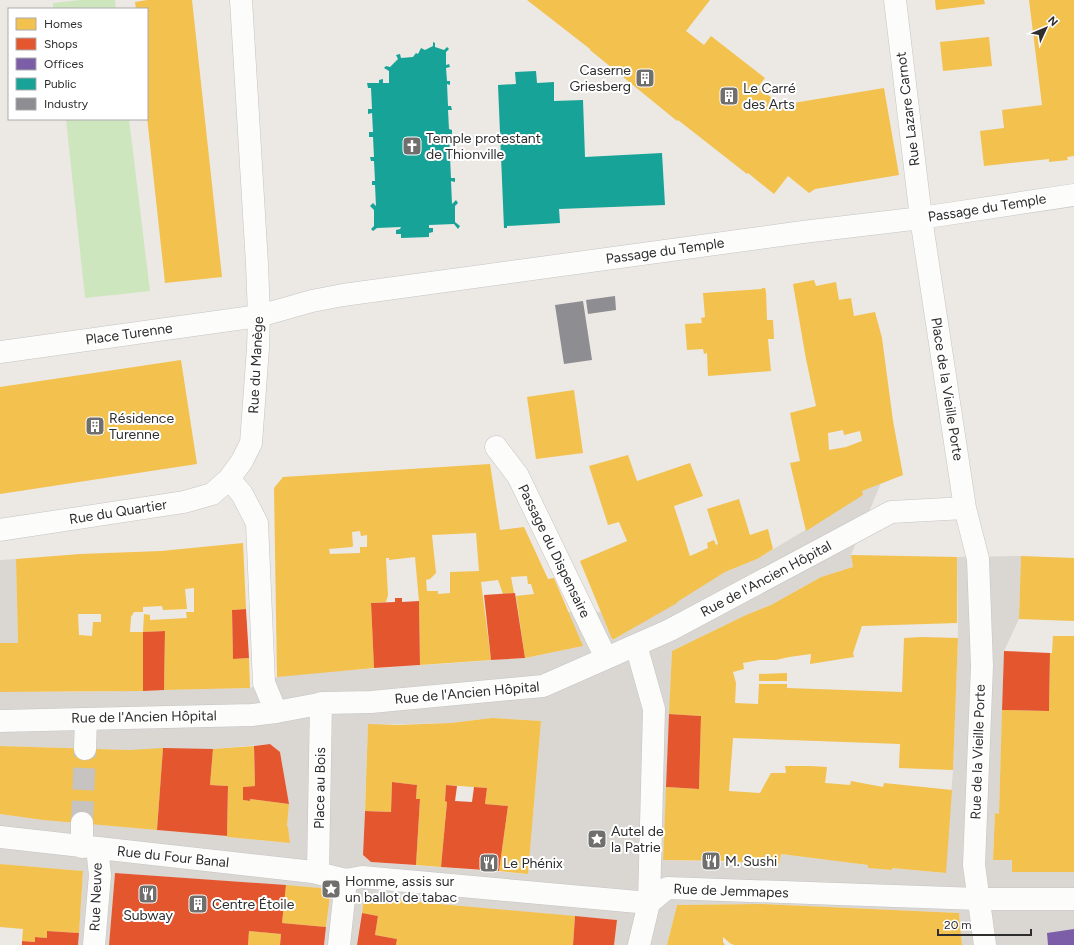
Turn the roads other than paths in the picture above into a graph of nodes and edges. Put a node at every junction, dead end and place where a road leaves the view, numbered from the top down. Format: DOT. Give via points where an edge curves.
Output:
graph roads {
  1 [pos="241,0"];
  2 [pos="895,0"];
  3 [pos="1074,195"];
  4 [pos="921,218"];
  5 [pos="259,316"];
  6 [pos="0,352"];
  7 [pos="496,447"];
  8 [pos="229,479"];
  9 [pos="965,508"];
  10 [pos="0,530"];
  11 [pos="978,559"];
  12 [pos="636,646"];
  13 [pos="606,658"];
  14 [pos="321,703"];
  15 [pos="276,712"];
  16 [pos="86,718"];
  17 [pos="0,720"];
  18 [pos="85,749"];
  19 [pos="82,823"];
  20 [pos="0,837"];
  21 [pos="89,847"];
  22 [pos="318,874"];
  23 [pos="346,880"];
  24 [pos="978,899"];
  25 [pos="1074,899"];
  26 [pos="649,903"];
  27 [pos="94,945"];
  28 [pos="339,945"];
  29 [pos="639,945"];
  30 [pos="985,945"];
  1 -- 5 [label="street, Rue du Manège"];
  2 -- 4 [label="street, Rue Lazare Carnot"];
  3 -- 4 [label="street, Passage du Temple"];
  4 -- 5 [label="street, Passage du Temple" via="343,296 312,301"];
  4 -- 9 [label="street, Place de la Vieille Porte"];
  5 -- 6 [label="street, Place Turenne"];
  5 -- 8 [label="street, Rue du Manège" via="251,442"];
  7 -- 13 [label="street, Passage du Dispensaire" via="518,476"];
  8 -- 10 [label="street, Rue du Quartier" via="212,494 184,502"];
  8 -- 15 [label="street" via="242,494 257,522 264,683"];
  9 -- 11 [label="street, Place de la Vieille Porte"];
  9 -- 12 [label="street, Rue de l'Ancien Hôpital" via="891,512"];
  11 -- 24 [label="street, Rue de la Vieille Porte" via="982,666 974,865"];
  12 -- 13 [label="street, Rue de l'Ancien Hôpital"];
  12 -- 26 [label="street" via="654,709"];
  13 -- 14 [label="street, Rue de l'Ancien Hôpital" via="543,686 371,702"];
  14 -- 15 [label="street, Rue de l'Ancien Hôpital"];
  14 -- 22 [label="street, Place au Bois"];
  15 -- 16 [label="street, Rue de l'Ancien Hôpital" via="252,715"];
  16 -- 17 [label="street, Rue de l'Ancien Hôpital"];
  16 -- 18 [label="street"];
  19 -- 21 [label="street, Rue Neuve"];
  20 -- 21 [label="street, Rue du Four Banal"];
  21 -- 22 [label="street, Rue du Four Banal"];
  21 -- 27 [label="street, Rue Neuve" via="100,875"];
  22 -- 23 [label="street, Rue du Four Banal"];
  23 -- 26 [label="street" via="362,877"];
  23 -- 28 [label="street"];
  24 -- 25 [label="street, Rue de Jemmapes"];
  24 -- 26 [label="street, Rue de Jemmapes" via="667,888"];
  24 -- 30 [label="street, Rue de la Vieille Porte"];
  26 -- 29 [label="street"];
}
